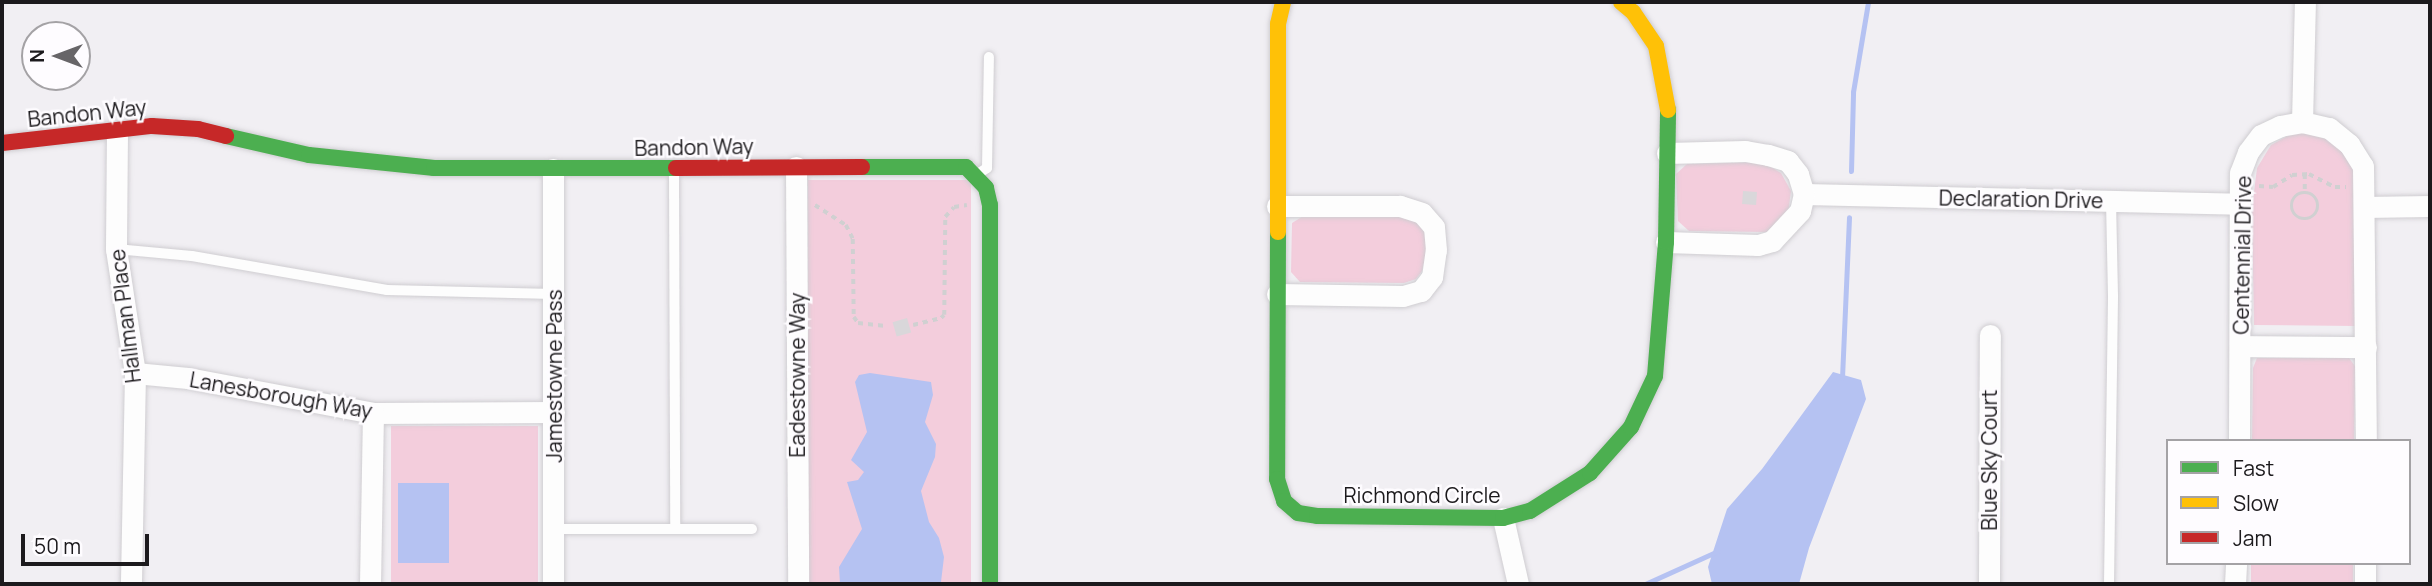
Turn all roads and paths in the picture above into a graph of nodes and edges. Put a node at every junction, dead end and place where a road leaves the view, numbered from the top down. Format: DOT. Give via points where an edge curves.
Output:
graph roads {
  1 [pos="1283,2"];
  2 [pos="1621,2"];
  3 [pos="2305,2"];
  4 [pos="989,57"];
  5 [pos="2302,122"];
  6 [pos="117,132"];
  7 [pos="2,143"];
  8 [pos="1667,153"];
  9 [pos="796,167"];
  10 [pos="674,168"];
  11 [pos="553,169"];
  12 [pos="976,174"];
  13 [pos="2305,174"];
  14 [pos="2305,192"];
  15 [pos="1804,194"];
  16 [pos="2239,195"];
  17 [pos="988,196"];
  18 [pos="2363,197"];
  19 [pos="796,199"];
  20 [pos="2111,201"];
  21 [pos="1277,206"];
  22 [pos="2430,206"];
  23 [pos="1666,242"];
  24 [pos="116,249"];
  25 [pos="554,294"];
  26 [pos="1277,294"];
  27 [pos="913,325"];
  28 [pos="887,326"];
  29 [pos="1990,335"];
  30 [pos="2241,346"];
  31 [pos="2366,347"];
  32 [pos="135,373"];
  33 [pos="554,412"];
  34 [pos="373,413"];
  35 [pos="2239,439"];
  36 [pos="2366,439"];
  37 [pos="1503,518"];
  38 [pos="553,529"];
  39 [pos="675,529"];
  40 [pos="752,529"];
  41 [pos="2236,565"];
  42 [pos="2365,565"];
  43 [pos="131,584"];
  44 [pos="370,584"];
  45 [pos="553,584"];
  46 [pos="798,584"];
  47 [pos="990,584"];
  48 [pos="1518,584"];
  49 [pos="1989,584"];
  50 [pos="2109,584"];
  51 [pos="2235,584"];
  52 [pos="2365,584"];
  1 -- 21 [label="street, Richmond Circle" via="1278,23"];
  2 -- 8 [label="street, Richmond Circle" via="1656,46 1668,102"];
  3 -- 5 [label="street"];
  4 -- 12 [label="lane" via="987,168"];
  5 -- 16 [label="street, Centennial Drive" via="2261,135 2248,152"];
  5 -- 18 [label="street" via="2329,128 2349,144 2363,166"];
  6 -- 7 [label="street, Bandon Way"];
  6 -- 11 [label="street, Bandon Way" via="152,126 198,129 310,155 434,168"];
  6 -- 24 [label="street, Hallman Place"];
  8 -- 15 [label="street" via="1745,151 1768,155 1788,162 1798,174"];
  8 -- 23 [label="street, Richmond Circle"];
  9 -- 10 [label="street, Bandon Way"];
  9 -- 12 [label="street, Bandon Way" via="956,166"];
  9 -- 19 [label="street, Eadestowne Way"];
  10 -- 11 [label="street, Bandon Way"];
  10 -- 39 [label="lane"];
  11 -- 25 [label="street, Jamestowne Pass"];
  12 -- 17 [label="street"];
  13 -- 14 [label="path"];
  13 -- 16 [label="path"];
  13 -- 18 [label="path"];
  14 -- 14 [label="path" via="2294,198 2291,206 2294,215 2302,219 2314,216 2318,208 2314,196"];
  15 -- 20 [label="street, Declaration Drive"];
  15 -- 23 [label="street" via="1800,211 1772,241 1758,245"];
  16 -- 20 [label="street, Declaration Drive"];
  16 -- 30 [label="street, Centennial Drive"];
  17 -- 27 [label="path" via="975,204 954,207 945,217 944,315"];
  17 -- 47 [label="street"];
  18 -- 22 [label="street"];
  18 -- 31 [label="street"];
  19 -- 28 [label="path" via="846,225 853,239 854,317 858,323"];
  19 -- 46 [label="street, Eadestowne Way"];
  20 -- 50 [label="lane"];
  21 -- 26 [label="street, Richmond Circle"];
  21 -- 26 [label="street" via="1400,206 1422,212 1434,227 1436,250 1432,277 1421,291 1403,296"];
  23 -- 37 [label="street, Richmond Circle" via="1655,376 1631,427 1608,456 1564,492 1530,511"];
  24 -- 25 [label="lane" via="192,256 387,290"];
  24 -- 32 [label="street, Hallman Place"];
  25 -- 33 [label="street, Jamestowne Pass"];
  26 -- 37 [label="street, Richmond Circle" via="1277,479 1284,501 1298,513 1317,516"];
  29 -- 49 [label="street, Blue Sky Court"];
  30 -- 31 [label="street"];
  30 -- 35 [label="street, Centennial Drive"];
  31 -- 36 [label="street"];
  32 -- 34 [label="street, Lanesborough Way" via="188,378"];
  32 -- 43 [label="street, Hallman Place"];
  33 -- 34 [label="street, Lanesborough Way"];
  33 -- 38 [label="street, Jamestowne Pass"];
  34 -- 44 [label="street"];
  37 -- 48 [label="street"];
  38 -- 39 [label="lane"];
  38 -- 45 [label="street, Jamestowne Pass"];
  39 -- 40 [label="lane"];
  41 -- 51 [label="street"];
  42 -- 52 [label="street"];
}
